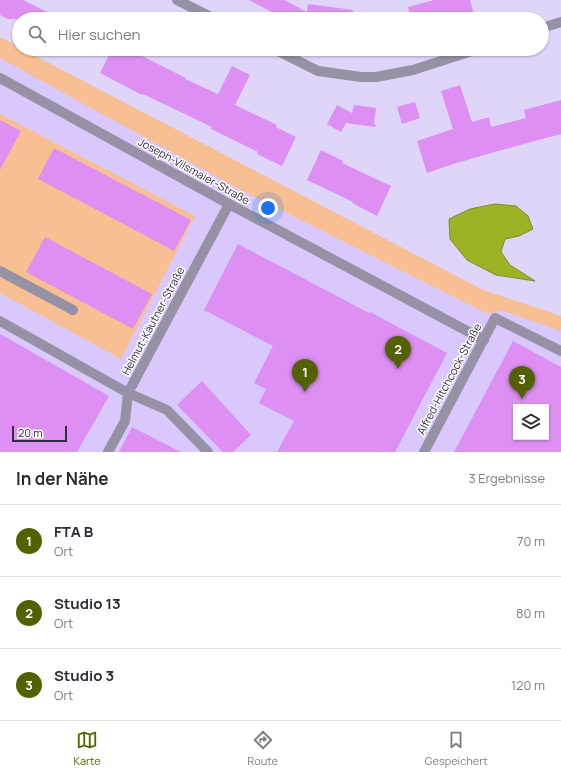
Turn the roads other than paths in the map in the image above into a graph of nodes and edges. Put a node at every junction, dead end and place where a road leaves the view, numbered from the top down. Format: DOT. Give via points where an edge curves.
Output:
graph roads {
  1 [pos="178,0"];
  2 [pos="201,12"];
  3 [pos="561,22"];
  4 [pos="549,26"];
  5 [pos="288,56"];
  6 [pos="456,56"];
  7 [pos="0,78"];
  8 [pos="229,204"];
  9 [pos="0,271"];
  10 [pos="73,310"];
  11 [pos="0,321"];
  12 [pos="484,340"];
  13 [pos="561,351"];
  14 [pos="128,393"];
  15 [pos="205,451"];
  16 [pos="108,452"];
  17 [pos="424,452"];
  1 -- 2 [label="street"];
  3 -- 4 [label="street"];
  5 -- 6 [label="street" via="318,71 376,77 413,70"];
  7 -- 8 [label="street, Joseph-Vilsmaier-Straße"];
  8 -- 12 [label="street, Joseph-Vilsmaier-Straße"];
  8 -- 14 [label="street, Helmut-Käutner-Straße"];
  9 -- 10 [label="street"];
  11 -- 14 [label="street"];
  12 -- 13 [label="street, Alfred-Hitchcock-Straße" via="495,318"];
  12 -- 17 [label="street, Alfred-Hitchcock-Straße"];
  14 -- 15 [label="street" via="168,410"];
  14 -- 16 [label="street, Helmut-Käutner-Straße" via="125,421"];
}
